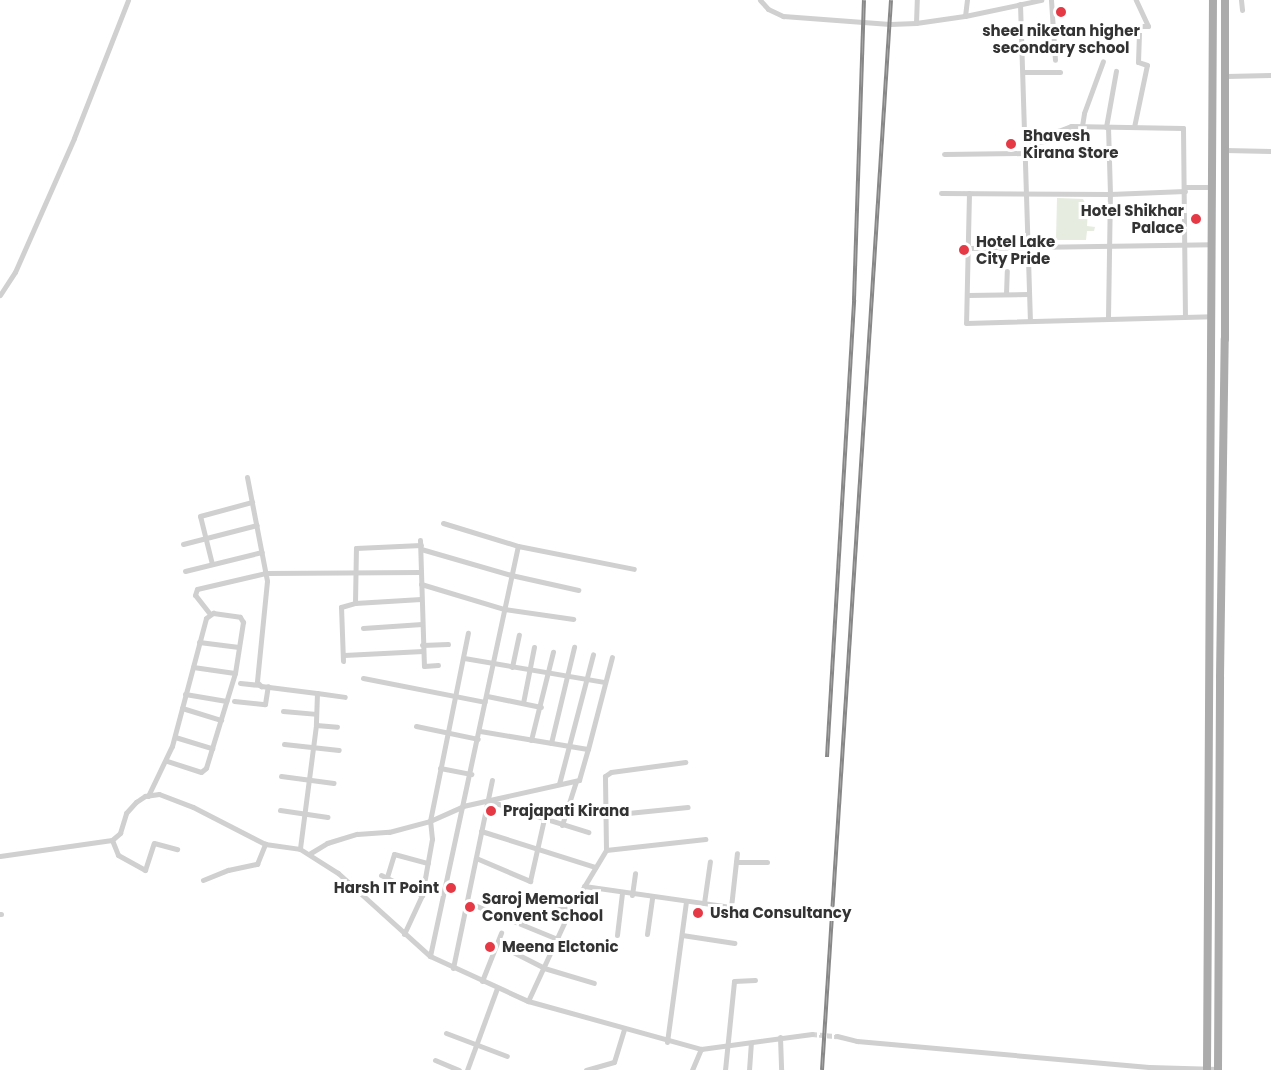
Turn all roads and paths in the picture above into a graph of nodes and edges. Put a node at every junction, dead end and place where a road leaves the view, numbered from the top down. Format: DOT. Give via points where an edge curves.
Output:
graph roads {
  1 [pos="128,0"];
  2 [pos="917,0"];
  3 [pos="967,0"];
  4 [pos="1041,0"];
  5 [pos="1051,0"];
  6 [pos="1136,0"];
  7 [pos="1213,0"];
  8 [pos="1226,0"];
  9 [pos="1241,0"];
  10 [pos="762,2"];
  11 [pos="1016,3"];
  12 [pos="1242,10"];
  13 [pos="965,16"];
  14 [pos="916,23"];
  15 [pos="1055,60"];
  16 [pos="1103,61"];
  17 [pos="1116,71"];
  18 [pos="1023,72"];
  19 [pos="1060,72"];
  20 [pos="1271,75"];
  21 [pos="1226,76"];
  22 [pos="1082,126"];
  23 [pos="1107,127"];
  24 [pos="1134,127"];
  25 [pos="1025,143"];
  26 [pos="1225,150"];
  27 [pos="1271,151"];
  28 [pos="1024,153"];
  29 [pos="944,154"];
  30 [pos="1212,187"];
  31 [pos="1185,189"];
  32 [pos="941,193"];
  33 [pos="969,193"];
  34 [pos="1028,193"];
  35 [pos="1110,194"];
  36 [pos="1212,244"];
  37 [pos="1183,246"];
  38 [pos="1107,247"];
  39 [pos="969,248"];
  40 [pos="1029,249"];
  41 [pos="1007,271"];
  42 [pos="1006,294"];
  43 [pos="1028,294"];
  44 [pos="0,295"];
  45 [pos="968,295"];
  46 [pos="1185,316"];
  47 [pos="1212,316"];
  48 [pos="1108,317"];
  49 [pos="1030,321"];
  50 [pos="247,477"];
  51 [pos="252,502"];
  52 [pos="442,523"];
  53 [pos="257,525"];
  54 [pos="205,539"];
  55 [pos="183,544"];
  56 [pos="420,545"];
  57 [pos="518,546"];
  58 [pos="262,552"];
  59 [pos="212,564"];
  60 [pos="634,569"];
  61 [pos="185,571"];
  62 [pos="421,572"];
  63 [pos="266,573"];
  64 [pos="354,573"];
  65 [pos="512,575"];
  66 [pos="421,584"];
  67 [pos="578,590"];
  68 [pos="421,599"];
  69 [pos="355,603"];
  70 [pos="504,609"];
  71 [pos="210,614"];
  72 [pos="573,619"];
  73 [pos="422,624"];
  74 [pos="363,628"];
  75 [pos="468,633"];
  76 [pos="519,635"];
  77 [pos="199,642"];
  78 [pos="448,644"];
  79 [pos="239,647"];
  80 [pos="534,647"];
  81 [pos="574,647"];
  82 [pos="422,648"];
  83 [pos="553,652"];
  84 [pos="593,654"];
  85 [pos="612,657"];
  86 [pos="464,658"];
  87 [pos="493,664"];
  88 [pos="438,665"];
  89 [pos="192,667"];
  90 [pos="512,667"];
  91 [pos="530,670"];
  92 [pos="235,673"];
  93 [pos="550,673"];
  94 [pos="568,676"];
  95 [pos="363,678"];
  96 [pos="587,679"];
  97 [pos="605,682"];
  98 [pos="240,683"];
  99 [pos="1210,683"];
  100 [pos="1220,684"];
  101 [pos="258,685"];
  102 [pos="268,686"];
  103 [pos="317,693"];
  104 [pos="185,694"];
  105 [pos="456,696"];
  106 [pos="345,697"];
  107 [pos="486,699"];
  108 [pos="234,700"];
  109 [pos="226,701"];
  110 [pos="523,703"];
  111 [pos="541,707"];
  112 [pos="182,708"];
  113 [pos="283,711"];
  114 [pos="316,714"];
  115 [pos="221,720"];
  116 [pos="316,725"];
  117 [pos="416,726"];
  118 [pos="337,728"];
  119 [pos="480,731"];
  120 [pos="448,732"];
  121 [pos="175,737"];
  122 [pos="478,739"];
  123 [pos="531,740"];
  124 [pos="551,743"];
  125 [pos="284,744"];
  126 [pos="569,746"];
  127 [pos="314,747"];
  128 [pos="212,748"];
  129 [pos="588,749"];
  130 [pos="339,750"];
  131 [pos="167,761"];
  132 [pos="685,762"];
  133 [pos="440,768"];
  134 [pos="471,774"];
  135 [pos="281,776"];
  136 [pos="309,779"];
  137 [pos="492,780"];
  138 [pos="576,781"];
  139 [pos="334,783"];
  140 [pos="559,784"];
  141 [pos="148,796"];
  142 [pos="489,802"];
  143 [pos="463,806"];
  144 [pos="688,807"];
  145 [pos="280,810"];
  146 [pos="304,814"];
  147 [pos="608,815"];
  148 [pos="327,817"];
  149 [pos="544,819"];
  150 [pos="430,821"];
  151 [pos="562,825"];
  152 [pos="482,831"];
  153 [pos="588,832"];
  154 [pos="705,839"];
  155 [pos="112,840"];
  156 [pos="265,844"];
  157 [pos="538,848"];
  158 [pos="177,849"];
  159 [pos="300,849"];
  160 [pos="606,850"];
  161 [pos="737,853"];
  162 [pos="309,854"];
  163 [pos="0,856"];
  164 [pos="476,858"];
  165 [pos="710,861"];
  166 [pos="736,862"];
  167 [pos="767,862"];
  168 [pos="428,863"];
  169 [pos="595,867"];
  170 [pos="635,873"];
  171 [pos="203,880"];
  172 [pos="584,886"];
  173 [pos="622,893"];
  174 [pos="422,895"];
  175 [pos="524,895"];
  176 [pos="633,895"];
  177 [pos="652,897"];
  178 [pos="686,901"];
  179 [pos="467,902"];
  180 [pos="704,903"];
  181 [pos="570,910"];
  182 [pos="501,933"];
  183 [pos="404,934"];
  184 [pos="646,934"];
  185 [pos="682,934"];
  186 [pos="617,935"];
  187 [pos="557,939"];
  188 [pos="734,943"];
  189 [pos="511,951"];
  190 [pos="600,952"];
  191 [pos="430,957"];
  192 [pos="453,968"];
  193 [pos="544,968"];
  194 [pos="755,980"];
  195 [pos="482,981"];
  196 [pos="594,983"];
  197 [pos="497,988"];
  198 [pos="528,1001"];
  199 [pos="624,1029"];
  200 [pos="446,1033"];
  201 [pos="812,1034"];
  202 [pos="837,1036"];
  203 [pos="780,1037"];
  204 [pos="667,1042"];
  205 [pos="751,1043"];
  206 [pos="476,1045"];
  207 [pos="728,1045"];
  208 [pos="701,1049"];
  209 [pos="507,1056"];
  210 [pos="435,1060"];
  211 [pos="1207,1069"];
  212 [pos="1218,1069"];
  213 [pos="459,1070"];
  214 [pos="467,1070"];
  215 [pos="586,1070"];
  216 [pos="692,1070"];
  217 [pos="725,1070"];
  218 [pos="749,1070"];
  219 [pos="781,1070"];
  1 -- 44 [label="street" via="74,138 15,272"];
  2 -- 14 [label="street"];
  3 -- 13 [label="street"];
  4 -- 11 [label="street"];
  5 -- 15 [label="street"];
  6 -- 24 [label="street" via="1148,26 1138,26 1138,62 1147,64"];
  7 -- 30 [label="main road"];
  8 -- 21 [label="main road"];
  9 -- 12 [label="street"];
  10 -- 14 [label="street" via="783,16"];
  11 -- 13 [label="street"];
  11 -- 18 [label="street"];
  13 -- 14 [label="street"];
  16 -- 22 [label="street"];
  17 -- 23 [label="street"];
  18 -- 19 [label="street"];
  18 -- 25 [label="street"];
  20 -- 21 [label="street"];
  21 -- 26 [label="main road"];
  22 -- 23 [label="street"];
  22 -- 25 [label="street" via="1063,128 1052,140"];
  23 -- 24 [label="street"];
  23 -- 35 [label="street"];
  24 -- 31 [label="street" via="1183,128"];
  25 -- 28 [label="street"];
  26 -- 27 [label="street"];
  26 -- 100 [label="main road"];
  28 -- 29 [label="street"];
  28 -- 34 [label="street"];
  30 -- 31 [label="street"];
  30 -- 36 [label="main road"];
  31 -- 35 [label="street"];
  31 -- 37 [label="street"];
  32 -- 33 [label="street"];
  33 -- 34 [label="street"];
  33 -- 39 [label="street"];
  34 -- 35 [label="street"];
  34 -- 40 [label="street"];
  35 -- 38 [label="street"];
  36 -- 37 [label="street"];
  36 -- 47 [label="main road"];
  37 -- 38 [label="street"];
  37 -- 46 [label="street"];
  38 -- 40 [label="street"];
  38 -- 48 [label="street"];
  39 -- 40 [label="street"];
  39 -- 45 [label="street"];
  40 -- 43 [label="street"];
  41 -- 42 [label="street"];
  42 -- 43 [label="street"];
  42 -- 45 [label="street"];
  43 -- 49 [label="street"];
  45 -- 49 [label="street" via="966,323"];
  46 -- 47 [label="street"];
  46 -- 48 [label="street"];
  47 -- 99 [label="main road"];
  48 -- 49 [label="street"];
  50 -- 51 [label="street"];
  51 -- 53 [label="street"];
  51 -- 54 [label="street" via="202,514"];
  52 -- 57 [label="street"];
  53 -- 54 [label="street"];
  53 -- 58 [label="street"];
  54 -- 55 [label="street"];
  54 -- 59 [label="street"];
  56 -- 62 [label="street"];
  56 -- 64 [label="street" via="358,547 354,550"];
  56 -- 65 [label="street"];
  57 -- 60 [label="street"];
  57 -- 65 [label="street"];
  58 -- 59 [label="street"];
  58 -- 63 [label="street"];
  59 -- 61 [label="street"];
  62 -- 64 [label="street"];
  62 -- 66 [label="street"];
  63 -- 64 [label="street"];
  63 -- 71 [label="street" via="197,589 195,595"];
  63 -- 101 [label="street"];
  64 -- 69 [label="street"];
  65 -- 67 [label="street"];
  65 -- 70 [label="street"];
  66 -- 68 [label="street"];
  66 -- 70 [label="street"];
  68 -- 69 [label="street"];
  68 -- 73 [label="street"];
  69 -- 82 [label="street" via="345,604 340,610 344,658"];
  70 -- 72 [label="street"];
  70 -- 87 [label="street"];
  71 -- 77 [label="street"];
  71 -- 79 [label="street" via="236,615 242,619"];
  73 -- 74 [label="street"];
  73 -- 82 [label="street"];
  75 -- 86 [label="street"];
  76 -- 90 [label="street"];
  77 -- 79 [label="street"];
  77 -- 89 [label="street"];
  78 -- 82 [label="street"];
  79 -- 92 [label="street"];
  80 -- 91 [label="street"];
  81 -- 94 [label="street"];
  82 -- 88 [label="street" via="424,666"];
  83 -- 93 [label="street"];
  84 -- 96 [label="street"];
  85 -- 97 [label="street"];
  86 -- 87 [label="street"];
  86 -- 105 [label="street"];
  87 -- 90 [label="street"];
  87 -- 107 [label="street"];
  89 -- 92 [label="street"];
  89 -- 104 [label="street"];
  90 -- 91 [label="street"];
  91 -- 93 [label="street"];
  91 -- 110 [label="street"];
  92 -- 109 [label="street"];
  93 -- 94 [label="street"];
  93 -- 111 [label="street"];
  94 -- 96 [label="street"];
  94 -- 124 [label="street"];
  95 -- 105 [label="street"];
  96 -- 97 [label="street"];
  96 -- 126 [label="street"];
  97 -- 129 [label="street"];
  98 -- 101 [label="street"];
  99 -- 100 [label="main road"];
  99 -- 211 [label="main road"];
  100 -- 212 [label="main road"];
  101 -- 102 [label="street"];
  102 -- 103 [label="street"];
  102 -- 108 [label="street" via="265,704"];
  103 -- 106 [label="street"];
  103 -- 114 [label="street"];
  104 -- 109 [label="street"];
  104 -- 112 [label="street"];
  105 -- 107 [label="street"];
  105 -- 120 [label="street"];
  107 -- 110 [label="street"];
  107 -- 119 [label="street"];
  109 -- 115 [label="street"];
  110 -- 111 [label="street"];
  111 -- 123 [label="street"];
  112 -- 115 [label="street"];
  112 -- 121 [label="street"];
  113 -- 114 [label="street"];
  114 -- 116 [label="street"];
  115 -- 128 [label="street"];
  116 -- 118 [label="street"];
  116 -- 127 [label="street"];
  117 -- 120 [label="street"];
  119 -- 122 [label="street"];
  119 -- 123 [label="street"];
  120 -- 122 [label="street"];
  120 -- 133 [label="street"];
  121 -- 128 [label="street"];
  121 -- 131 [label="street"];
  122 -- 134 [label="street"];
  123 -- 124 [label="street"];
  124 -- 126 [label="street"];
  125 -- 127 [label="street"];
  126 -- 129 [label="street"];
  126 -- 140 [label="street"];
  127 -- 130 [label="street"];
  127 -- 136 [label="street"];
  128 -- 131 [label="street" via="201,772"];
  129 -- 138 [label="street"];
  131 -- 141 [label="street"];
  132 -- 147 [label="street" via="608,773"];
  133 -- 134 [label="street"];
  133 -- 150 [label="street"];
  134 -- 143 [label="street"];
  135 -- 136 [label="street"];
  136 -- 139 [label="street"];
  136 -- 146 [label="street"];
  137 -- 142 [label="street"];
  138 -- 140 [label="street"];
  138 -- 151 [label="street"];
  140 -- 142 [label="street"];
  141 -- 155 [label="street" via="136,801 126,813 120,833"];
  141 -- 156 [label="street" via="159,794 193,807"];
  142 -- 143 [label="street"];
  142 -- 149 [label="street"];
  142 -- 152 [label="street"];
  143 -- 150 [label="street"];
  143 -- 191 [label="street"];
  144 -- 147 [label="street"];
  145 -- 146 [label="street"];
  146 -- 148 [label="street"];
  146 -- 159 [label="street"];
  147 -- 160 [label="street"];
  149 -- 151 [label="street"];
  149 -- 157 [label="street"];
  150 -- 162 [label="street" via="389,832 357,834 327,843"];
  150 -- 168 [label="street"];
  151 -- 153 [label="street"];
  152 -- 157 [label="street"];
  152 -- 164 [label="street"];
  154 -- 160 [label="street"];
  155 -- 158 [label="street" via="118,855 145,870 154,843"];
  155 -- 163 [label="street"];
  156 -- 159 [label="street"];
  156 -- 171 [label="street" via="256,864"];
  157 -- 164 [label="street" via="530,881"];
  157 -- 169 [label="street"];
  159 -- 162 [label="street"];
  160 -- 169 [label="street"];
  161 -- 166 [label="street"];
  162 -- 183 [label="street" via="338,873"];
  164 -- 179 [label="street"];
  165 -- 180 [label="street"];
  166 -- 167 [label="street"];
  166 -- 180 [label="street" via="731,907"];
  168 -- 174 [label="street"];
  168 -- 174 [label="street" via="394,854 384,876"];
  169 -- 172 [label="street"];
  170 -- 176 [label="street"];
  172 -- 173 [label="street"];
  172 -- 181 [label="street"];
  173 -- 176 [label="street"];
  173 -- 186 [label="street"];
  174 -- 183 [label="street"];
  175 -- 181 [label="street" via="536,895"];
  176 -- 177 [label="street"];
  177 -- 178 [label="street"];
  177 -- 184 [label="street"];
  178 -- 180 [label="street"];
  178 -- 185 [label="street"];
  179 -- 187 [label="street"];
  179 -- 192 [label="street"];
  181 -- 187 [label="street"];
  182 -- 195 [label="street"];
  183 -- 191 [label="street"];
  185 -- 188 [label="street"];
  185 -- 204 [label="street"];
  187 -- 190 [label="street"];
  187 -- 193 [label="street"];
  189 -- 193 [label="street"];
  191 -- 192 [label="street"];
  192 -- 195 [label="street"];
  193 -- 196 [label="street"];
  193 -- 198 [label="street"];
  194 -- 207 [label="street" via="734,981"];
  195 -- 197 [label="street"];
  197 -- 198 [label="street"];
  197 -- 206 [label="street"];
  198 -- 199 [label="street"];
  199 -- 204 [label="street"];
  199 -- 215 [label="street" via="614,1062"];
  200 -- 206 [label="street"];
  201 -- 203 [label="street"];
  202 -- 211 [label="street" via="857,1041"];
  203 -- 205 [label="street"];
  203 -- 219 [label="street"];
  204 -- 208 [label="street"];
  205 -- 207 [label="street"];
  205 -- 218 [label="street"];
  206 -- 209 [label="street"];
  206 -- 214 [label="street"];
  207 -- 208 [label="street"];
  207 -- 217 [label="street"];
  208 -- 216 [label="street"];
  210 -- 213 [label="street"];
  211 -- 212 [label="street"];
}
